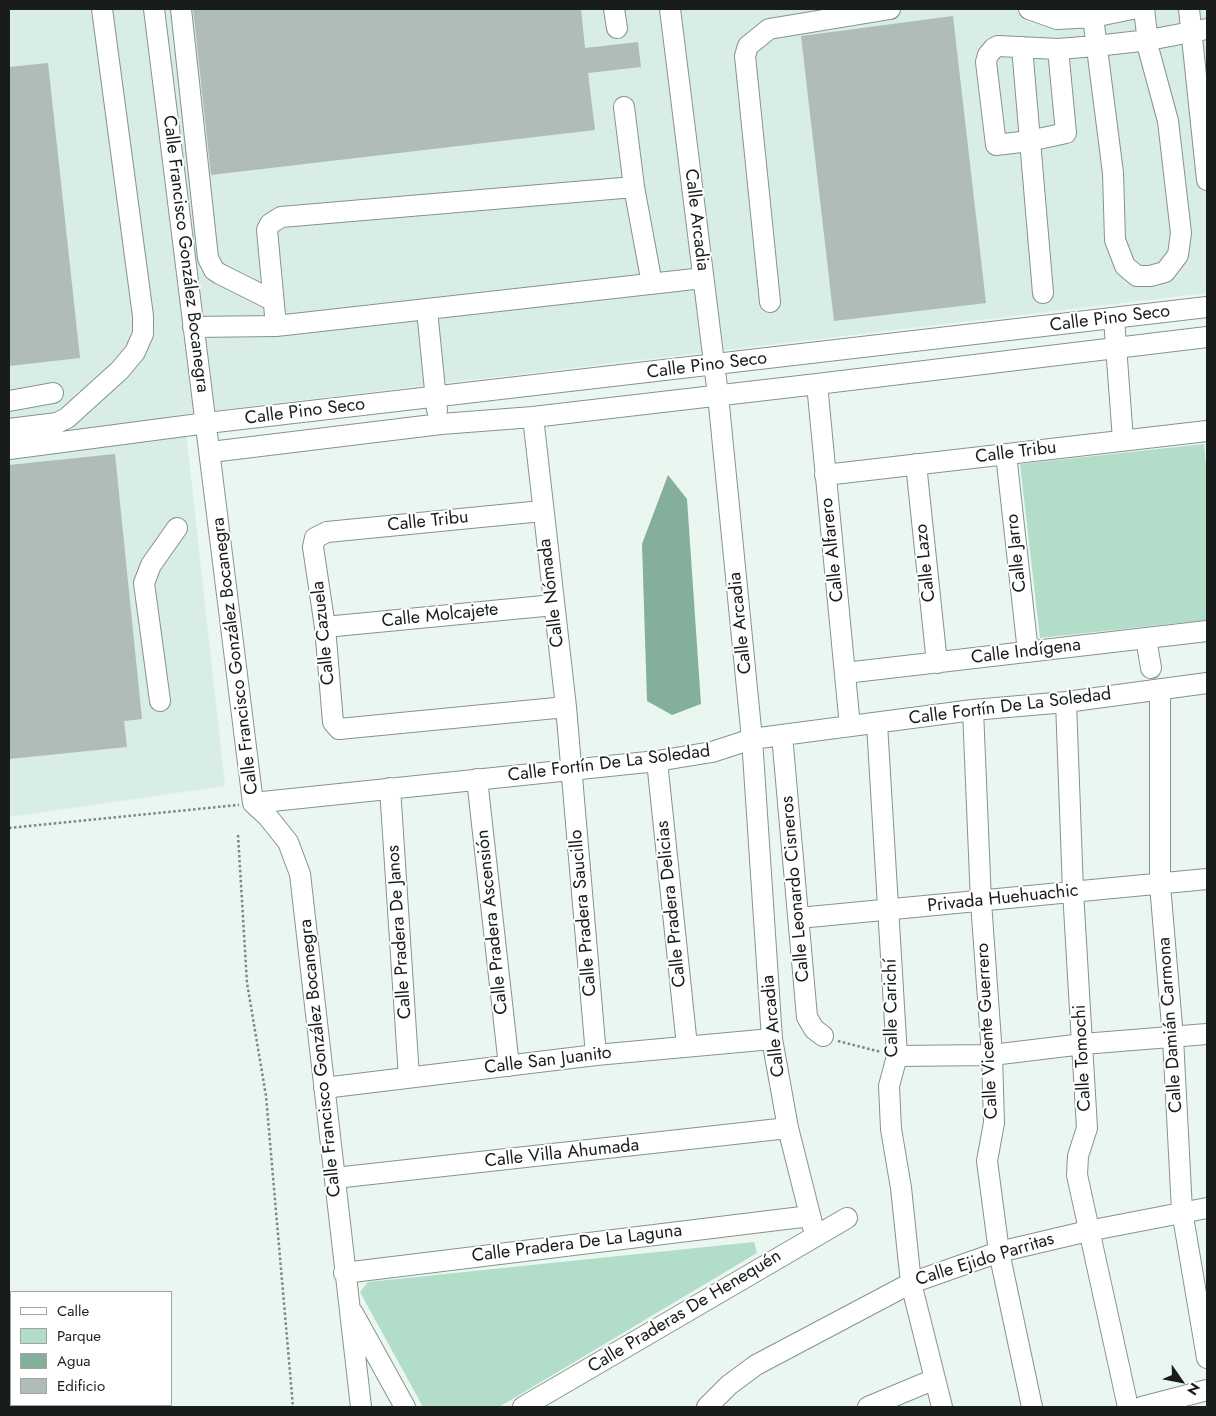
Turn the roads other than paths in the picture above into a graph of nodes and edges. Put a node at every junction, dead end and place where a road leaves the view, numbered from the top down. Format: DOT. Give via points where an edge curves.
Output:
graph roads {
  1 [pos="102,9"];
  2 [pos="154,9"];
  3 [pos="181,9"];
  4 [pos="670,9"];
  5 [pos="890,9"];
  6 [pos="1029,9"];
  7 [pos="1132,9"];
  8 [pos="1144,9"];
  9 [pos="1189,9"];
  10 [pos="1093,13"];
  11 [pos="1200,30"];
  12 [pos="1149,40"];
  13 [pos="1096,46"];
  14 [pos="1022,47"];
  15 [pos="1058,49"];
  16 [pos="624,107"];
  17 [pos="1029,141"];
  18 [pos="1207,180"];
  19 [pos="634,187"];
  20 [pos="703,278"];
  21 [pos="652,284"];
  22 [pos="1043,293"];
  23 [pos="272,300"];
  24 [pos="770,302"];
  25 [pos="1207,307"];
  26 [pos="426,310"];
  27 [pos="1114,319"];
  28 [pos="276,326"];
  29 [pos="193,327"];
  30 [pos="1207,337"];
  31 [pos="1116,349"];
  32 [pos="714,365"];
  33 [pos="817,384"];
  34 [pos="53,393"];
  35 [pos="718,395"];
  36 [pos="434,397"];
  37 [pos="9,400"];
  38 [pos="533,417"];
  39 [pos="207,423"];
  40 [pos="440,424"];
  41 [pos="9,429"];
  42 [pos="1207,431"];
  43 [pos="1124,440"];
  44 [pos="9,449"];
  45 [pos="211,452"];
  46 [pos="1006,454"];
  47 [pos="916,464"];
  48 [pos="825,475"];
  49 [pos="542,511"];
  50 [pos="177,528"];
  51 [pos="315,538"];
  52 [pos="554,605"];
  53 [pos="325,627"];
  54 [pos="1207,631"];
  55 [pos="1146,638"];
  56 [pos="1028,652"];
  57 [pos="937,662"];
  58 [pos="1151,668"];
  59 [pos="845,673"];
  60 [pos="1207,683"];
  61 [pos="1160,689"];
  62 [pos="160,701"];
  63 [pos="1066,702"];
  64 [pos="566,707"];
  65 [pos="973,710"];
  66 [pos="849,716"];
  67 [pos="877,724"];
  68 [pos="782,735"];
  69 [pos="752,739"];
  70 [pos="657,761"];
  71 [pos="572,770"];
  72 [pos="477,779"];
  73 [pos="390,788"];
  74 [pos="253,803"];
  75 [pos="1207,879"];
  76 [pos="1160,884"];
  77 [pos="1073,891"];
  78 [pos="981,902"];
  79 [pos="889,910"];
  80 [pos="799,918"];
  81 [pos="1207,1034"];
  82 [pos="823,1036"];
  83 [pos="1173,1038"];
  84 [pos="772,1039"];
  85 [pos="1083,1044"];
  86 [pos="687,1046"];
  87 [pos="596,1055"];
  88 [pos="992,1055"];
  89 [pos="897,1056"];
  90 [pos="508,1066"];
  91 [pos="409,1077"];
  92 [pos="324,1088"];
  93 [pos="788,1128"];
  94 [pos="335,1178"];
  95 [pos="1207,1208"];
  96 [pos="1182,1211"];
  97 [pos="847,1218"];
  98 [pos="813,1226"];
  99 [pos="1088,1231"];
  100 [pos="999,1252"];
  101 [pos="344,1273"];
  102 [pos="911,1283"];
  103 [pos="348,1304"];
  104 [pos="1207,1358"];
  105 [pos="935,1379"];
  106 [pos="1207,1390"];
  107 [pos="1168,1405"];
  108 [pos="361,1407"];
  109 [pos="405,1407"];
  110 [pos="523,1407"];
  111 [pos="707,1407"];
  112 [pos="868,1407"];
  113 [pos="942,1407"];
  114 [pos="1032,1407"];
  115 [pos="1128,1407"];
  116 [pos="1142,1407"];
  1 -- 41 [label="street" via="142,306 143,334 135,352 120,370 67,418 58,423"];
  2 -- 29 [label="street, Calle Francisco González Bocanegra"];
  3 -- 23 [label="street" via="208,258 220,274"];
  4 -- 20 [label="street, Calle Arcadia"];
  5 -- 24 [label="street" via="769,30 748,46 745,56"];
  6 -- 10 [label="street" via="1057,20"];
  7 -- 10 [label="street"];
  8 -- 12 [label="street"];
  9 -- 11 [label="street"];
  10 -- 13 [label="street"];
  11 -- 12 [label="street"];
  11 -- 18 [label="street"];
  12 -- 13 [label="street"];
  12 -- 13 [label="street" via="1149,51 1168,121 1181,233 1178,255 1165,272 1150,276 1137,276 1125,266 1114,240 1113,173"];
  13 -- 15 [label="street"];
  14 -- 15 [label="street"];
  14 -- 17 [label="street"];
  14 -- 17 [label="street" via="998,46 988,55 986,62 996,145"];
  15 -- 17 [label="street" via="1066,133"];
  16 -- 19 [label="street"];
  17 -- 22 [label="street"];
  19 -- 21 [label="street"];
  19 -- 23 [label="street" via="281,217 267,230"];
  20 -- 21 [label="street"];
  20 -- 32 [label="street, Calle Arcadia"];
  21 -- 26 [label="street"];
  23 -- 28 [label="street"];
  25 -- 27 [label="street, Calle Pino Seco"];
  26 -- 28 [label="street"];
  26 -- 36 [label="street"];
  27 -- 31 [label="street"];
  27 -- 32 [label="street, Calle Pino Seco"];
  28 -- 29 [label="street"];
  29 -- 39 [label="street, Calle Francisco González Bocanegra"];
  30 -- 31 [label="street, Calle Pino Seco"];
  31 -- 33 [label="street, Calle Pino Seco"];
  31 -- 43 [label="street"];
  32 -- 35 [label="street, Calle Arcadia"];
  32 -- 36 [label="street, Calle Pino Seco"];
  33 -- 35 [label="street, Calle Pino Seco"];
  33 -- 48 [label="street, Calle Alfarero"];
  34 -- 37 [label="street"];
  35 -- 38 [label="street, Calle Pino Seco"];
  35 -- 69 [label="street, Calle Arcadia"];
  36 -- 39 [label="street, Calle Pino Seco"];
  36 -- 40 [label="street"];
  38 -- 40 [label="street, Calle Pino Seco"];
  38 -- 49 [label="street, Calle Nómada"];
  39 -- 44 [label="street, Calle Pino Seco"];
  39 -- 45 [label="street, Calle Francisco González Bocanegra"];
  40 -- 45 [label="street, Calle Pino Seco"];
  42 -- 43 [label="street, Calle Tribu"];
  43 -- 46 [label="street, Calle Tribu"];
  45 -- 74 [label="street, Calle Francisco González Bocanegra"];
  46 -- 47 [label="street, Calle Tribu"];
  46 -- 56 [label="street, Calle Jarro"];
  47 -- 48 [label="street, Calle Tribu"];
  47 -- 57 [label="street, Calle Lazo"];
  48 -- 59 [label="street, Calle Alfarero"];
  49 -- 51 [label="street, Calle Tribu" via="327,532"];
  49 -- 52 [label="street, Calle Nómada"];
  50 -- 62 [label="street" via="144,583"];
  51 -- 53 [label="street, Calle Cazuela" via="313,547"];
  52 -- 53 [label="street, Calle Molcajete"];
  52 -- 64 [label="street, Calle Nómada"];
  53 -- 64 [label="street, Calle Cazuela" via="336,728"];
  54 -- 55 [label="street, Calle Indígena"];
  55 -- 56 [label="street, Calle Indígena"];
  55 -- 58 [label="street"];
  56 -- 57 [label="street, Calle Indígena"];
  57 -- 59 [label="street, Calle Indígena"];
  59 -- 66 [label="street, Calle Alfarero"];
  60 -- 61 [label="street, Calle Fortín De La Soledad"];
  61 -- 63 [label="street, Calle Fortín De La Soledad"];
  61 -- 76 [label="street, Calle Damián Carmona"];
  63 -- 65 [label="street, Calle Fortín De La Soledad"];
  63 -- 77 [label="street, Calle Tomochi"];
  64 -- 71 [label="street, Calle Nómada"];
  65 -- 67 [label="street, Calle Fortín De La Soledad"];
  65 -- 78 [label="street, Calle Vicente Guerrero"];
  67 -- 68 [label="street, Calle Fortín De La Soledad"];
  67 -- 79 [label="street, Calle Carichí"];
  68 -- 69 [label="street, Calle Fortín De La Soledad"];
  68 -- 80 [label="street, Calle Leonardo Cisneros"];
  69 -- 70 [label="street, Calle Fortín De La Soledad" via="712,752"];
  69 -- 84 [label="street, Calle Arcadia"];
  70 -- 71 [label="street, Calle Fortín De La Soledad"];
  70 -- 86 [label="street, Calle Pradera Delicias"];
  71 -- 72 [label="street, Calle Fortín De La Soledad"];
  71 -- 87 [label="street, Calle Pradera Saucillo"];
  72 -- 73 [label="street, Calle Fortín De La Soledad"];
  72 -- 90 [label="street, Calle Pradera Ascensión"];
  73 -- 74 [label="street, Calle Fortín De La Soledad"];
  73 -- 91 [label="street, Calle Pradera De Janos"];
  74 -- 92 [label="street, Calle Francisco González Bocanegra" via="288,842 300,874"];
  75 -- 76 [label="street, Privada Huehuachic"];
  76 -- 77 [label="street, Privada Huehuachic"];
  76 -- 83 [label="street, Calle Damián Carmona"];
  77 -- 78 [label="street, Privada Huehuachic"];
  77 -- 85 [label="street, Calle Tomochi"];
  78 -- 79 [label="street, Privada Huehuachic"];
  78 -- 88 [label="street, Calle Vicente Guerrero"];
  79 -- 80 [label="street, Privada Huehuachic"];
  79 -- 89 [label="street, Calle Carichí"];
  80 -- 82 [label="street, Calle Leonardo Cisneros" via="807,1017"];
  81 -- 83 [label="street"];
  83 -- 85 [label="street"];
  83 -- 96 [label="street, Calle Damián Carmona"];
  84 -- 86 [label="street, Calle San Juanito"];
  84 -- 93 [label="street, Calle Arcadia"];
  85 -- 88 [label="street"];
  85 -- 99 [label="street, Calle Tomochi" via="1087,1128 1078,1156 1077,1175"];
  86 -- 87 [label="street, Calle San Juanito"];
  87 -- 90 [label="street, Calle San Juanito"];
  88 -- 89 [label="street"];
  88 -- 100 [label="street, Calle Vicente Guerrero" via="994,1123 987,1161"];
  89 -- 102 [label="street, Calle Carichí" via="889,1086 891,1128"];
  90 -- 91 [label="street, Calle San Juanito"];
  91 -- 92 [label="street, Calle San Juanito"];
  92 -- 94 [label="street, Calle Francisco González Bocanegra"];
  93 -- 94 [label="street, Calle Villa Ahumada"];
  93 -- 98 [label="street, Calle Arcadia"];
  94 -- 101 [label="street, Calle Francisco González Bocanegra"];
  95 -- 96 [label="street, Calle Ejido Parritas"];
  96 -- 99 [label="street, Calle Ejido Parritas"];
  96 -- 104 [label="street, Calle Damián Carmona"];
  97 -- 98 [label="street, Calle Praderas De Henequén"];
  98 -- 101 [label="street, Calle Pradera De La Laguna"];
  98 -- 110 [label="street, Calle Praderas De Henequén"];
  99 -- 100 [label="street, Calle Ejido Parritas"];
  99 -- 115 [label="street, Calle Tomochi"];
  100 -- 102 [label="street, Calle Ejido Parritas"];
  100 -- 114 [label="street, Calle Vicente Guerrero"];
  101 -- 103 [label="street, Calle Francisco González Bocanegra"];
  102 -- 105 [label="street, Calle Carichí"];
  102 -- 111 [label="street, Calle Ejido Parritas" via="756,1365"];
  103 -- 108 [label="street, Calle Francisco González Bocanegra"];
  103 -- 109 [label="street"];
  105 -- 112 [label="street"];
  105 -- 113 [label="street, Calle Carichí"];
  106 -- 107 [label="street"];
  107 -- 116 [label="street"];
}
